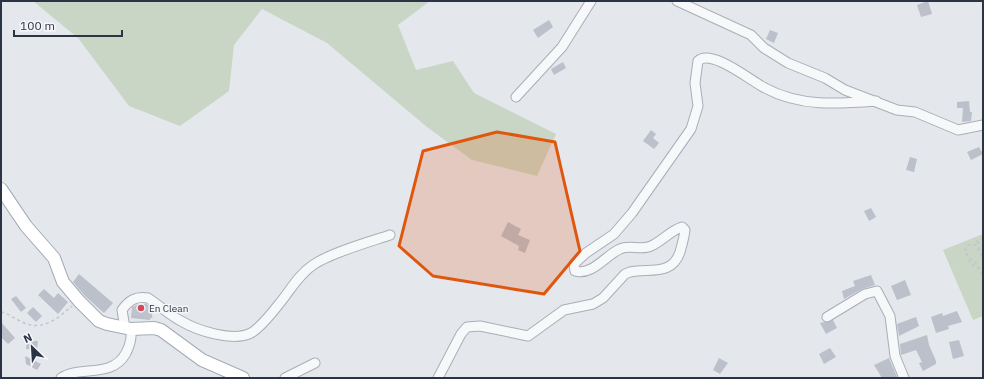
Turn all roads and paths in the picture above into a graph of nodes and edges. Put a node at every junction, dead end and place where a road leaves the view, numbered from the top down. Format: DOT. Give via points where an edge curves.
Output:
graph roads {
  1 [pos="591,1"];
  2 [pos="677,1"];
  3 [pos="516,96"];
  4 [pos="876,101"];
  5 [pos="983,125"];
  6 [pos="1,189"];
  7 [pos="390,235"];
  8 [pos="983,239"];
  9 [pos="976,240"];
  10 [pos="978,243"];
  11 [pos="983,257"];
  12 [pos="983,278"];
  13 [pos="79,301"];
  14 [pos="1,312"];
  15 [pos="827,317"];
  16 [pos="128,329"];
  17 [pos="315,363"];
  18 [pos="61,378"];
  19 [pos="243,378"];
  20 [pos="285,378"];
  21 [pos="438,378"];
  22 [pos="904,378"];
  1 -- 3 [label="street" via="562,47"];
  2 -- 4 [label="street" via="751,35 764,48 798,69"];
  4 -- 5 [label="street" via="897,110 914,112 958,130"];
  4 -- 21 [label="street" via="832,104 797,100 765,88 730,66 706,57 700,58 695,83 698,106 691,129 632,213 614,234 586,253 573,268 582,272 625,247 646,248 682,227 682,244 678,258 672,266 630,272 598,301 564,310 528,336 480,326 467,327"];
  6 -- 13 [label="main road" via="26,226 54,258 63,282"];
  7 -- 16 [label="street" via="313,265 288,290 280,304 252,332 243,336 225,336 182,322 153,301 142,297 131,300 127,311"];
  8 -- 10 [label="path"];
  9 -- 10 [label="path"];
  10 -- 11 [label="path"];
  11 -- 12 [label="path" via="974,244 969,244 965,248 970,262"];
  13 -- 14 [label="path" via="59,317 41,326 28,324"];
  13 -- 16 [label="main road" via="99,321"];
  15 -- 22 [label="street" via="865,294 877,291 890,316 895,356"];
  16 -- 18 [label="street" via="132,338 126,354 112,367"];
  16 -- 19 [label="main road" via="148,324 161,330 202,360"];
  17 -- 20 [label="street"];
}
